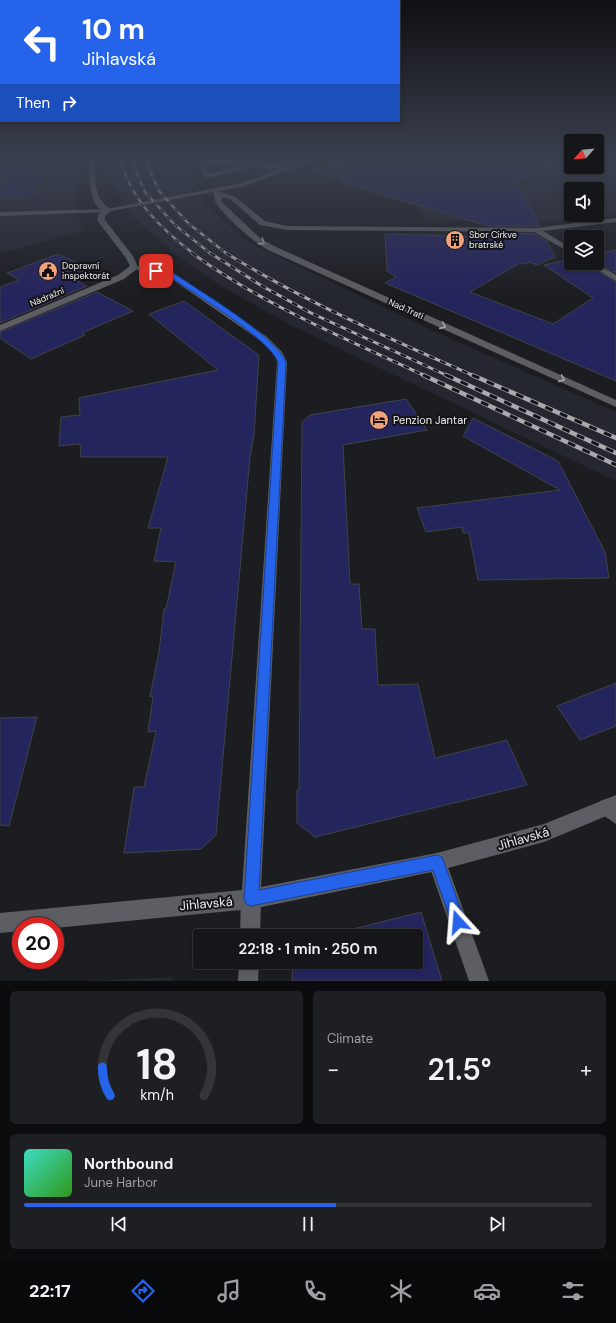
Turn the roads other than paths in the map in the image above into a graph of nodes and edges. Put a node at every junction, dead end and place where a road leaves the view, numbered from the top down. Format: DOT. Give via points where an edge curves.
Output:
graph roads {
  1 [pos="99,204"];
  2 [pos="133,204"];
  3 [pos="220,204"];
  4 [pos="240,204"];
  5 [pos="109,210"];
  6 [pos="0,214"];
  7 [pos="616,220"];
  8 [pos="536,230"];
  9 [pos="564,248"];
  10 [pos="134,267"];
  11 [pos="601,270"];
  12 [pos="616,279"];
  13 [pos="0,328"];
  14 [pos="615,402"];
  15 [pos="613,808"];
  16 [pos="437,862"];
  17 [pos="251,899"];
  18 [pos="0,923"];
  19 [pos="250,929"];
  20 [pos="249,969"];
  21 [pos="248,981"];
  22 [pos="479,981"];
  1 -- 5 [label="street"];
  2 -- 5 [label="street"];
  3 -- 14 [label="street, Nad Tratí, one-way" via="257,240 271,248"];
  4 -- 8 [label="street" via="263,224 276,227"];
  5 -- 6 [label="street"];
  5 -- 10 [label="street" via="102,215 101,220"];
  7 -- 8 [label="street"];
  8 -- 9 [label="street"];
  10 -- 13 [label="street, Nádražní" via="121,277"];
  10 -- 17 [label="street" via="168,272 264,339 279,354 282,362"];
  11 -- 12 [label="street"];
  15 -- 16 [label="street, Jihlavská" via="544,833"];
  16 -- 17 [label="street, Jihlavská"];
  16 -- 22 [label="street"];
  17 -- 18 [label="street, Jihlavská"];
  17 -- 19 [label="street"];
  20 -- 21 [label="street"];
}
